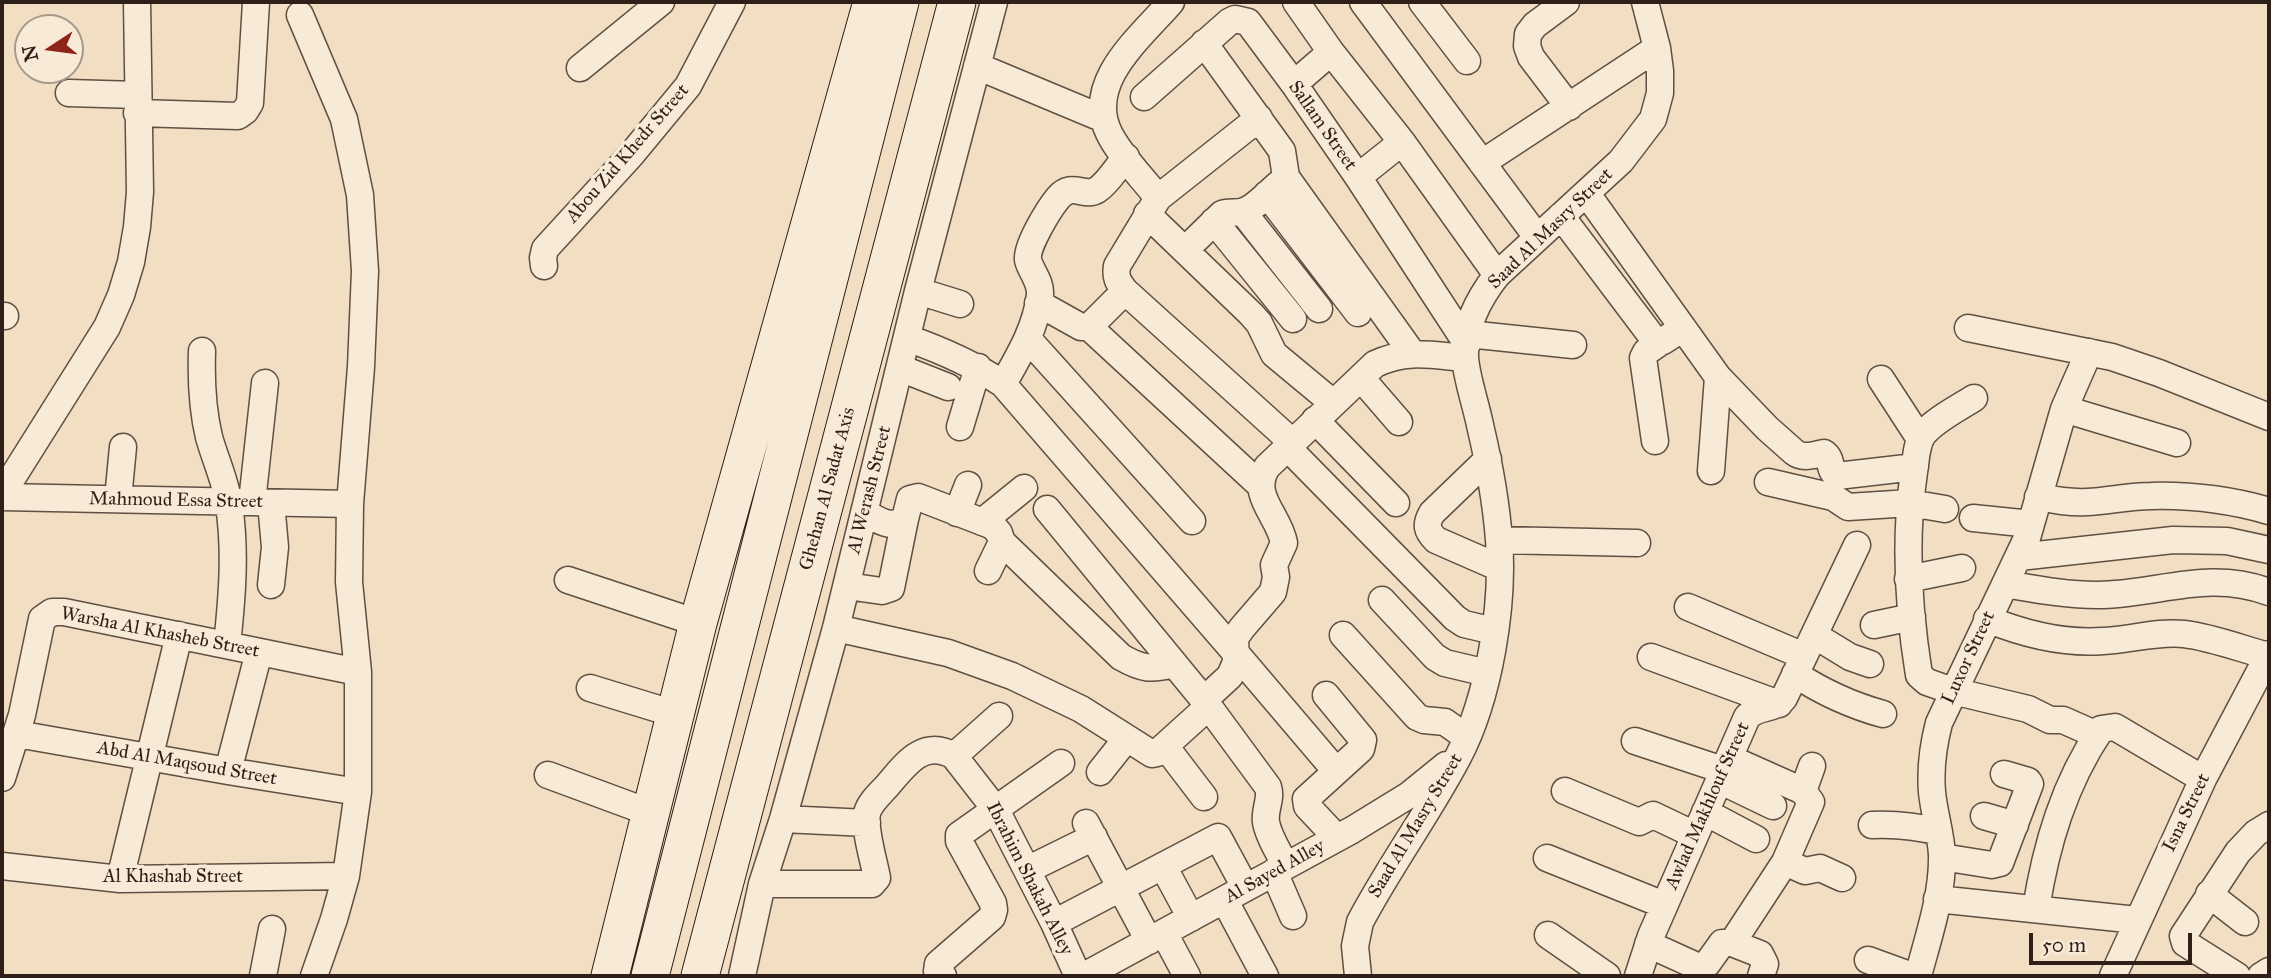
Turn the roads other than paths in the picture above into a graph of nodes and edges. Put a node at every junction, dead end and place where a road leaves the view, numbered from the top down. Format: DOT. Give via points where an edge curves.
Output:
graph roads {
  1 [pos="137,2"];
  2 [pos="257,2"];
  3 [pos="661,2"];
  4 [pos="732,2"];
  5 [pos="872,2"];
  6 [pos="900,2"];
  7 [pos="957,2"];
  8 [pos="994,2"];
  9 [pos="1171,2"];
  10 [pos="1296,2"];
  11 [pos="1363,2"];
  12 [pos="1422,2"];
  13 [pos="1566,2"];
  14 [pos="1645,2"];
  15 [pos="300,15"];
  16 [pos="1205,43"];
  17 [pos="1657,48"];
  18 [pos="1331,52"];
  19 [pos="1467,61"];
  20 [pos="977,66"];
  21 [pos="580,68"];
  22 [pos="1294,83"];
  23 [pos="69,93"];
  24 [pos="1144,97"];
  25 [pos="137,104"];
  26 [pos="1569,107"];
  27 [pos="1259,118"];
  28 [pos="1104,119"];
  29 [pos="1402,142"];
  30 [pos="1126,157"];
  31 [pos="1482,163"];
  32 [pos="1358,177"];
  33 [pos="1276,186"];
  34 [pos="1587,194"];
  35 [pos="1153,206"];
  36 [pos="1243,212"];
  37 [pos="1561,216"];
  38 [pos="1214,221"];
  39 [pos="1537,237"];
  40 [pos="1185,250"];
  41 [pos="544,266"];
  42 [pos="1497,275"];
  43 [pos="918,291"];
  44 [pos="1125,291"];
  45 [pos="1038,303"];
  46 [pos="960,304"];
  47 [pos="1318,309"];
  48 [pos="1358,313"];
  49 [pos="1293,319"];
  50 [pos="1089,327"];
  51 [pos="1683,328"];
  52 [pos="1968,328"];
  53 [pos="907,338"];
  54 [pos="1028,339"];
  55 [pos="1659,343"];
  56 [pos="1466,345"];
  57 [pos="1573,345"];
  58 [pos="202,351"];
  59 [pos="2088,352"];
  60 [pos="1412,353"];
  61 [pos="978,367"];
  62 [pos="900,368"];
  63 [pos="1718,376"];
  64 [pos="1361,377"];
  65 [pos="1881,379"];
  66 [pos="265,383"];
  67 [pos="1003,384"];
  68 [pos="948,387"];
  69 [pos="1974,398"];
  70 [pos="2064,409"];
  71 [pos="1324,411"];
  72 [pos="2269,417"];
  73 [pos="1399,422"];
  74 [pos="960,428"];
  75 [pos="1920,439"];
  76 [pos="1654,441"];
  77 [pos="2177,443"];
  78 [pos="1289,444"];
  79 [pos="123,447"];
  80 [pos="1488,459"];
  81 [pos="1915,467"];
  82 [pos="1710,471"];
  83 [pos="1768,482"];
  84 [pos="968,485"];
  85 [pos="1260,485"];
  86 [pos="1024,488"];
  87 [pos="2,495"];
  88 [pos="2038,497"];
  89 [pos="118,499"];
  90 [pos="251,502"];
  91 [pos="1396,503"];
  92 [pos="1910,503"];
  93 [pos="350,504"];
  94 [pos="1047,509"];
  95 [pos="1945,509"];
  96 [pos="2269,511"];
  97 [pos="865,513"];
  98 [pos="957,513"];
  99 [pos="1973,518"];
  100 [pos="905,519"];
  101 [pos="1192,521"];
  102 [pos="982,522"];
  103 [pos="2031,524"];
  104 [pos="1499,540"];
  105 [pos="1002,542"];
  106 [pos="1637,543"];
  107 [pos="1857,545"];
  108 [pos="2269,550"];
  109 [pos="2019,557"];
  110 [pos="1500,568"];
  111 [pos="1962,568"];
  112 [pos="988,571"];
  113 [pos="1908,579"];
  114 [pos="568,580"];
  115 [pos="1421,583"];
  116 [pos="2005,584"];
  117 [pos="271,585"];
  118 [pos="847,586"];
  119 [pos="2269,592"];
  120 [pos="1688,607"];
  121 [pos="1912,617"];
  122 [pos="1987,619"];
  123 [pos="698,623"];
  124 [pos="1874,625"];
  125 [pos="836,628"];
  126 [pos="1494,631"];
  127 [pos="179,635"];
  128 [pos="1343,635"];
  129 [pos="227,645"];
  130 [pos="1234,651"];
  131 [pos="259,652"];
  132 [pos="1805,655"];
  133 [pos="2269,655"];
  134 [pos="1651,657"];
  135 [pos="1174,664"];
  136 [pos="1870,664"];
  137 [pos="358,672"];
  138 [pos="1487,673"];
  139 [pos="590,688"];
  140 [pos="1953,691"];
  141 [pos="2260,694"];
  142 [pos="1326,695"];
  143 [pos="1206,703"];
  144 [pos="1779,704"];
  145 [pos="675,714"];
  146 [pos="1883,714"];
  147 [pos="999,716"];
  148 [pos="14,718"];
  149 [pos="2097,735"];
  150 [pos="1127,738"];
  151 [pos="1635,741"];
  152 [pos="1165,746"];
  153 [pos="1463,746"];
  154 [pos="954,756"];
  155 [pos="150,758"];
  156 [pos="1061,763"];
  157 [pos="1812,766"];
  158 [pos="1724,769"];
  159 [pos="228,771"];
  160 [pos="1336,771"];
  161 [pos="1100,772"];
  162 [pos="2004,774"];
  163 [pos="548,775"];
  164 [pos="2,778"];
  165 [pos="2203,779"];
  166 [pos="1565,791"];
  167 [pos="1803,791"];
  168 [pos="358,792"];
  169 [pos="1204,797"];
  170 [pos="1773,806"];
  171 [pos="996,810"];
  172 [pos="651,813"];
  173 [pos="1984,816"];
  174 [pos="783,819"];
  175 [pos="867,823"];
  176 [pos="1700,823"];
  177 [pos="1872,825"];
  178 [pos="2015,825"];
  179 [pos="2269,825"];
  180 [pos="1337,838"];
  181 [pos="1756,839"];
  182 [pos="1940,844"];
  183 [pos="1547,858"];
  184 [pos="1785,862"];
  185 [pos="2,866"];
  186 [pos="1163,866"];
  187 [pos="1279,868"];
  188 [pos="1027,870"];
  189 [pos="346,876"];
  190 [pos="1842,878"];
  191 [pos="120,879"];
  192 [pos="762,884"];
  193 [pos="1121,889"];
  194 [pos="1235,894"];
  195 [pos="2209,894"];
  196 [pos="1937,899"];
  197 [pos="1664,905"];
  198 [pos="2036,909"];
  199 [pos="1293,916"];
  200 [pos="1191,918"];
  201 [pos="2137,920"];
  202 [pos="2245,922"];
  203 [pos="1054,923"];
  204 [pos="272,929"];
  205 [pos="1548,935"];
  206 [pos="1157,937"];
  207 [pos="1732,943"];
  208 [pos="1648,944"];
  209 [pos="1868,960"];
  210 [pos="940,970"];
  211 [pos="2269,971"];
  212 [pos="263,976"];
  213 [pos="314,976"];
  214 [pos="610,976"];
  215 [pos="650,976"];
  216 [pos="700,976"];
  217 [pos="742,976"];
  218 [pos="1078,976"];
  219 [pos="1084,976"];
  220 [pos="1187,976"];
  221 [pos="1265,976"];
  222 [pos="1357,976"];
  223 [pos="1607,976"];
  224 [pos="1619,976"];
  225 [pos="1625,976"];
  226 [pos="1638,976"];
  227 [pos="1760,976"];
  228 [pos="1912,976"];
  229 [pos="1918,976"];
  230 [pos="2113,976"];
  231 [pos="2237,976"];
  232 [pos="2260,976"];
  1 -- 25 [label="street"];
  2 -- 25 [label="street" via="246,111 238,116"];
  3 -- 21 [label="street"];
  4 -- 41 [label="street, Abou Zid Khedr Street" via="688,86 545,249"];
  5 -- 123 [label="main road"];
  6 -- 215 [label="main road"];
  7 -- 216 [label="main road, Ghehan Al Sadat Axis"];
  8 -- 20 [label="street, Al Werash Street"];
  9 -- 28 [label="street" via="1110,76"];
  10 -- 18 [label="street"];
  11 -- 31 [label="street"];
  12 -- 19 [label="street"];
  13 -- 26 [label="street" via="1535,24 1527,46"];
  14 -- 17 [label="street, Saad Al Masry Street"];
  15 -- 93 [label="street" via="344,119 360,195 365,271"];
  16 -- 22 [label="street, Sallam Street" via="1235,19 1248,22"];
  16 -- 24 [label="street, Sallam Street"];
  16 -- 27 [label="street"];
  17 -- 26 [label="street"];
  17 -- 34 [label="street, Saad Al Masry Street" via="1660,93 1653,119 1621,162"];
  18 -- 22 [label="street"];
  18 -- 29 [label="street"];
  20 -- 28 [label="street"];
  20 -- 43 [label="street, Al Werash Street"];
  22 -- 32 [label="street, Sallam Street"];
  23 -- 25 [label="street"];
  25 -- 87 [label="street" via="137,227 121,295 101,337"];
  26 -- 31 [label="street"];
  27 -- 33 [label="street" via="1282,151"];
  27 -- 35 [label="street"];
  28 -- 30 [label="street"];
  29 -- 32 [label="street"];
  29 -- 42 [label="street"];
  30 -- 35 [label="street"];
  30 -- 45 [label="street" via="1098,189 1065,191 1058,198 1028,252 1039,285"];
  31 -- 39 [label="street"];
  32 -- 56 [label="street, Sallam Street"];
  33 -- 36 [label="street"];
  33 -- 48 [label="street"];
  33 -- 60 [label="street"];
  34 -- 37 [label="street, Saad Al Masry Street"];
  34 -- 51 [label="street"];
  35 -- 40 [label="street"];
  35 -- 44 [label="street" via="1117,265 1118,282"];
  36 -- 38 [label="street" via="1229,211"];
  36 -- 47 [label="street"];
  37 -- 39 [label="street, Saad Al Masry Street"];
  37 -- 55 [label="street"];
  38 -- 40 [label="street"];
  38 -- 49 [label="street"];
  39 -- 42 [label="street, Saad Al Masry Street"];
  40 -- 71 [label="street" via="1259,323 1274,354"];
  42 -- 56 [label="street, Saad Al Masry Street" via="1475,311"];
  43 -- 46 [label="street"];
  43 -- 53 [label="street, Al Werash Street"];
  44 -- 50 [label="street"];
  44 -- 78 [label="street"];
  45 -- 50 [label="street"];
  45 -- 54 [label="street"];
  50 -- 85 [label="street"];
  51 -- 55 [label="street"];
  51 -- 63 [label="street"];
  52 -- 59 [label="street"];
  53 -- 61 [label="street"];
  53 -- 62 [label="street, Al Werash Street"];
  54 -- 67 [label="street"];
  54 -- 101 [label="street"];
  55 -- 76 [label="street" via="1643,358"];
  56 -- 57 [label="street"];
  56 -- 60 [label="street"];
  56 -- 80 [label="street, Saad Al Masry Street"];
  58 -- 90 [label="street" via="204,415"];
  59 -- 70 [label="street, Luxor Street"];
  59 -- 72 [label="street" via="2136,364"];
  60 -- 64 [label="street" via="1375,364"];
  61 -- 67 [label="street"];
  61 -- 74 [label="street"];
  62 -- 68 [label="street"];
  62 -- 97 [label="street, Al Werash Street"];
  63 -- 81 [label="street" via="1798,455 1824,453 1838,476"];
  63 -- 82 [label="street"];
  64 -- 71 [label="street"];
  64 -- 73 [label="street"];
  65 -- 75 [label="street"];
  66 -- 90 [label="street"];
  67 -- 130 [label="street"];
  69 -- 75 [label="street"];
  70 -- 77 [label="street"];
  70 -- 88 [label="street, Luxor Street"];
  71 -- 78 [label="street"];
  71 -- 91 [label="street"];
  75 -- 81 [label="street"];
  78 -- 85 [label="street" via="1267,467"];
  78 -- 115 [label="street"];
  79 -- 89 [label="street"];
  80 -- 104 [label="street, Saad Al Masry Street"];
  80 -- 110 [label="street" via="1427,522 1436,540"];
  81 -- 92 [label="street"];
  83 -- 92 [label="street" via="1833,497 1848,507"];
  84 -- 98 [label="street"];
  85 -- 130 [label="street" via="1284,542 1274,565 1273,593 1235,638"];
  86 -- 102 [label="street"];
  87 -- 89 [label="street, Mahmoud Essa Street"];
  88 -- 96 [label="street" via="2086,502 2189,497"];
  88 -- 103 [label="street, Luxor Street"];
  89 -- 90 [label="street, Mahmoud Essa Street"];
  90 -- 93 [label="street, Mahmoud Essa Street"];
  90 -- 117 [label="street" via="275,547"];
  90 -- 129 [label="street" via="232,574"];
  92 -- 95 [label="street"];
  92 -- 113 [label="street"];
  93 -- 137 [label="street" via="349,582"];
  94 -- 135 [label="street"];
  97 -- 100 [label="street" via="889,525"];
  97 -- 118 [label="street, Al Werash Street"];
  98 -- 100 [label="street" via="914,497"];
  98 -- 102 [label="street"];
  99 -- 103 [label="street"];
  100 -- 118 [label="street" via="891,588"];
  102 -- 105 [label="street" via="993,526"];
  103 -- 109 [label="street, Luxor Street"];
  104 -- 106 [label="street"];
  104 -- 110 [label="street, Saad Al Masry Street"];
  105 -- 112 [label="street"];
  105 -- 135 [label="street" via="1121,657 1138,666"];
  107 -- 132 [label="street"];
  108 -- 109 [label="street" via="2227,541 2173,540"];
  109 -- 116 [label="street, Luxor Street"];
  110 -- 126 [label="street, Saad Al Masry Street"];
  111 -- 113 [label="street"];
  113 -- 121 [label="street"];
  114 -- 123 [label="street"];
  115 -- 126 [label="street" via="1464,624"];
  115 -- 138 [label="street" via="1388,606 1435,657"];
  116 -- 119 [label="street" via="2096,595 2190,582 2227,583"];
  116 -- 122 [label="street, Luxor Street"];
  118 -- 125 [label="street, Al Werash Street"];
  120 -- 132 [label="street"];
  121 -- 124 [label="street"];
  121 -- 140 [label="street" via="1919,675"];
  122 -- 133 [label="street" via="2032,635 2080,642 2185,634"];
  122 -- 140 [label="street, Luxor Street"];
  123 -- 145 [label="main road"];
  125 -- 150 [label="street" via="948,653 1012,676 1081,709"];
  125 -- 174 [label="street, Al Werash Street"];
  126 -- 138 [label="street, Saad Al Masry Street"];
  127 -- 129 [label="street, Warsha Al Khasheb Street"];
  127 -- 148 [label="street, Warsha Al Khasheb Street" via="52,612 42,619"];
  127 -- 155 [label="street"];
  128 -- 153 [label="street" via="1417,717 1445,722"];
  129 -- 131 [label="street, Warsha Al Khasheb Street"];
  130 -- 143 [label="street" via="1236,662 1230,676"];
  130 -- 160 [label="street"];
  131 -- 137 [label="street, Warsha Al Khasheb Street"];
  131 -- 159 [label="street"];
  132 -- 136 [label="street" via="1850,657"];
  132 -- 144 [label="street"];
  132 -- 146 [label="street" via="1822,692"];
  133 -- 141 [label="street, Isna Street"];
  134 -- 144 [label="street"];
  135 -- 143 [label="street"];
  137 -- 168 [label="street"];
  138 -- 153 [label="street, Saad Al Masry Street"];
  139 -- 145 [label="street"];
  140 -- 149 [label="street" via="2028,709"];
  140 -- 182 [label="street, Luxor Street" via="1933,745 1931,769"];
  141 -- 165 [label="street, Isna Street"];
  142 -- 160 [label="street" via="1363,740 1361,749"];
  143 -- 152 [label="street"];
  143 -- 187 [label="street" via="1268,787 1266,822"];
  144 -- 158 [label="street, Awlad Makhlouf Street" via="1759,708 1747,717"];
  145 -- 172 [label="main road"];
  147 -- 154 [label="street"];
  148 -- 155 [label="street, Abd Al Maqsoud Street"];
  148 -- 164 [label="street, Warsha Al Khasheb Street"];
  149 -- 165 [label="street" via="2101,729 2115,727"];
  149 -- 198 [label="street" via="2056,818"];
  150 -- 152 [label="street" via="1152,754"];
  150 -- 161 [label="street"];
  151 -- 158 [label="street"];
  152 -- 169 [label="street"];
  153 -- 180 [label="street, Al Sayed Alley" via="1409,795"];
  153 -- 222 [label="street, Saad Al Masry Street" via="1360,922 1355,946"];
  154 -- 171 [label="street, Ibrahim Shakah Alley"];
  154 -- 175 [label="street" via="929,750 911,758 869,808"];
  155 -- 159 [label="street, Abd Al Maqsoud Street"];
  155 -- 191 [label="street"];
  156 -- 171 [label="street"];
  157 -- 167 [label="street"];
  158 -- 167 [label="street"];
  158 -- 170 [label="street"];
  158 -- 176 [label="street, Awlad Makhlouf Street"];
  159 -- 168 [label="street, Abd Al Maqsoud Street"];
  160 -- 180 [label="street" via="1306,799 1307,806"];
  162 -- 178 [label="street" via="2030,785"];
  163 -- 172 [label="street"];
  165 -- 201 [label="street, Isna Street"];
  166 -- 176 [label="street" via="1639,822 1653,815"];
  167 -- 184 [label="street" via="1811,802"];
  168 -- 189 [label="street"];
  171 -- 188 [label="street, Ibrahim Shakah Alley"];
  171 -- 210 [label="street" via="958,838 993,903 994,914"];
  172 -- 214 [label="main road"];
  173 -- 178 [label="street"];
  174 -- 175 [label="street"];
  174 -- 192 [label="street, Al Werash Street"];
  175 -- 192 [label="street" via="877,878 872,884"];
  176 -- 181 [label="street"];
  176 -- 197 [label="street, Awlad Makhlouf Street"];
  177 -- 182 [label="street" via="1905,825"];
  178 -- 182 [label="street" via="1996,865"];
  179 -- 195 [label="street" via="2238,852"];
  180 -- 187 [label="street, Al Sayed Alley"];
  182 -- 196 [label="street, Luxor Street"];
  183 -- 197 [label="street"];
  184 -- 190 [label="street" via="1805,870 1820,868"];
  184 -- 207 [label="street"];
  185 -- 191 [label="street, Al Khashab Street"];
  186 -- 193 [label="street"];
  186 -- 194 [label="street" via="1218,837"];
  186 -- 200 [label="street"];
  187 -- 194 [label="street, Al Sayed Alley"];
  187 -- 199 [label="street"];
  188 -- 193 [label="street" via="1090,830"];
  188 -- 203 [label="street, Ibrahim Shakah Alley"];
  189 -- 191 [label="street, Al Khashab Street"];
  189 -- 213 [label="street"];
  192 -- 217 [label="street, Al Werash Street"];
  193 -- 203 [label="street"];
  193 -- 206 [label="street"];
  194 -- 200 [label="street, Al Sayed Alley"];
  194 -- 221 [label="street"];
  195 -- 202 [label="street"];
  195 -- 231 [label="street" via="2183,939"];
  196 -- 198 [label="street"];
  196 -- 229 [label="street, Luxor Street"];
  197 -- 208 [label="street, Awlad Makhlouf Street"];
  198 -- 201 [label="street"];
  200 -- 206 [label="street, Al Sayed Alley"];
  201 -- 230 [label="street, Isna Street"];
  203 -- 218 [label="street, Ibrahim Shakah Alley"];
  204 -- 212 [label="street"];
  205 -- 223 [label="street"];
  206 -- 219 [label="street, Al Sayed Alley"];
  206 -- 220 [label="street"];
  207 -- 208 [label="street" via="1722,943 1701,968"];
  207 -- 227 [label="street" via="1760,954 1765,964"];
  208 -- 226 [label="street, Awlad Makhlouf Street"];
  209 -- 228 [label="street"];
  211 -- 232 [label="street"];
  224 -- 225 [label="street"];
}
